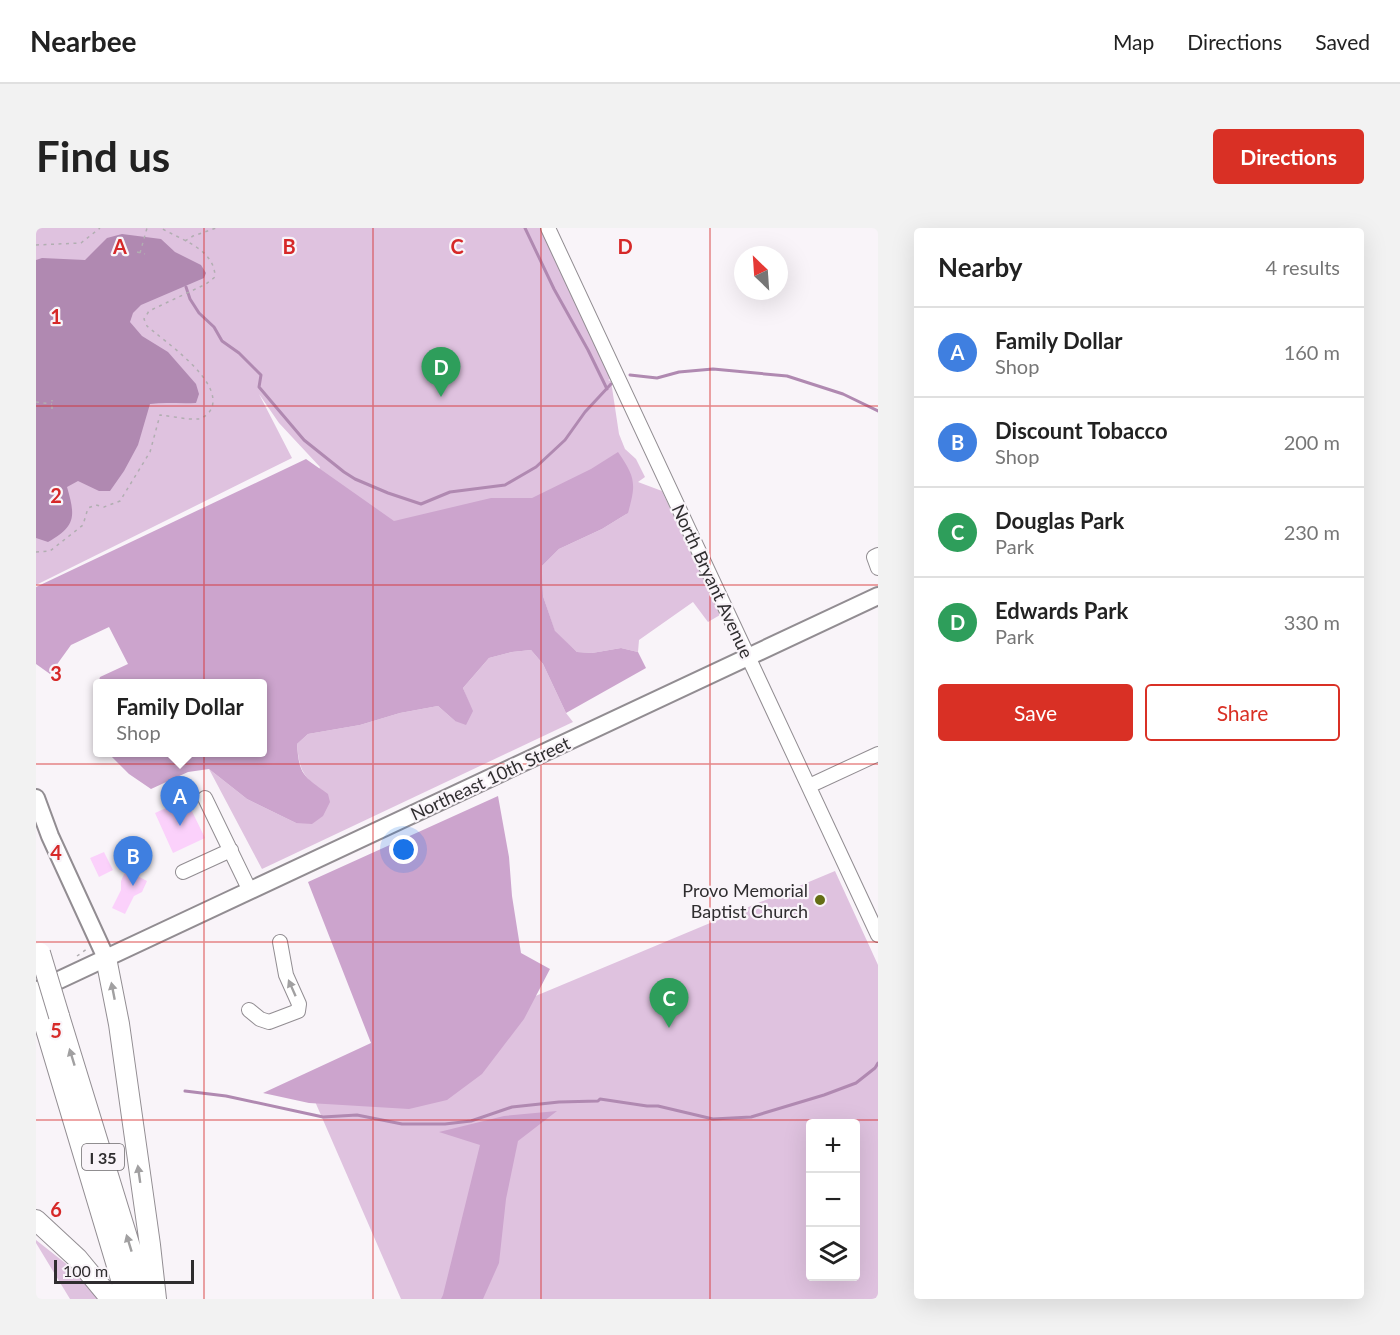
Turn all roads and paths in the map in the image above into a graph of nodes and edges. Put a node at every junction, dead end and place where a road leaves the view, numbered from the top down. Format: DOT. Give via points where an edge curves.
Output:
graph roads {
  1 [pos="100,228"];
  2 [pos="147,228"];
  3 [pos="161,228"];
  4 [pos="216,228"];
  5 [pos="548,228"];
  6 [pos="193,236"];
  7 [pos="184,242"];
  8 [pos="192,244"];
  9 [pos="36,245"];
  10 [pos="136,252"];
  11 [pos="141,253"];
  12 [pos="145,254"];
  13 [pos="52,400"];
  14 [pos="36,402"];
  15 [pos="52,404"];
  16 [pos="52,408"];
  17 [pos="36,552"];
  18 [pos="878,555"];
  19 [pos="878,568"];
  20 [pos="878,596"];
  21 [pos="748,657"];
  22 [pos="878,754"];
  23 [pos="809,786"];
  24 [pos="36,798"];
  25 [pos="205,798"];
  26 [pos="231,850"];
  27 [pos="183,872"];
  28 [pos="250,891"];
  29 [pos="874,914"];
  30 [pos="878,935"];
  31 [pos="280,942"];
  32 [pos="38,947"];
  33 [pos="106,958"];
  34 [pos="36,990"];
  35 [pos="36,996"];
  36 [pos="249,1010"];
  37 [pos="52,1018"];
  38 [pos="36,1220"];
  39 [pos="111,1299"];
  40 [pos="127,1299"];
  41 [pos="146,1299"];
  42 [pos="156,1299"];
  1 -- 9 [label="path" via="81,243"];
  2 -- 11 [label="path"];
  3 -- 7 [label="path"];
  4 -- 6 [label="path"];
  5 -- 21 [label="street, North Bryant Avenue"];
  6 -- 7 [label="path"];
  6 -- 8 [label="path"];
  7 -- 8 [label="path"];
  8 -- 17 [label="path" via="208,257 215,277 149,311 144,319 147,326 196,367 210,387 213,405 198,419 160,415 150,452 120,501 88,508 83,525 50,551"];
  10 -- 11 [label="path"];
  11 -- 12 [label="path"];
  13 -- 15 [label="path"];
  14 -- 15 [label="path"];
  15 -- 16 [label="path"];
  18 -- 19 [label="street" via="873,557"];
  20 -- 21 [label="main road, Northeast 10th Street"];
  21 -- 23 [label="street, North Bryant Avenue"];
  21 -- 28 [label="main road, Northeast 10th Street"];
  22 -- 23 [label="street"];
  23 -- 29 [label="street, North Bryant Avenue"];
  24 -- 33 [label="main road"];
  25 -- 26 [label="street"];
  26 -- 27 [label="street"];
  26 -- 28 [label="street"];
  28 -- 33 [label="main road, Northeast 10th Street"];
  29 -- 30 [label="street, North Bryant Avenue"];
  36 -- 31 [label="street, one-way" via="269,1022 298,1011"];
  32 -- 37 [label="highway, I 35, bridge"];
  33 -- 34 [label="main road, Northeast 10th Street"];
  42 -- 33 [label="highway, one-way" via="119,1024"];
  35 -- 37 [label="highway, I 35"];
  37 -- 40 [label="highway, I 35"];
  41 -- 37 [label="highway, I 35, one-way"];
  38 -- 39 [label="highway" via="77,1258"];
}
